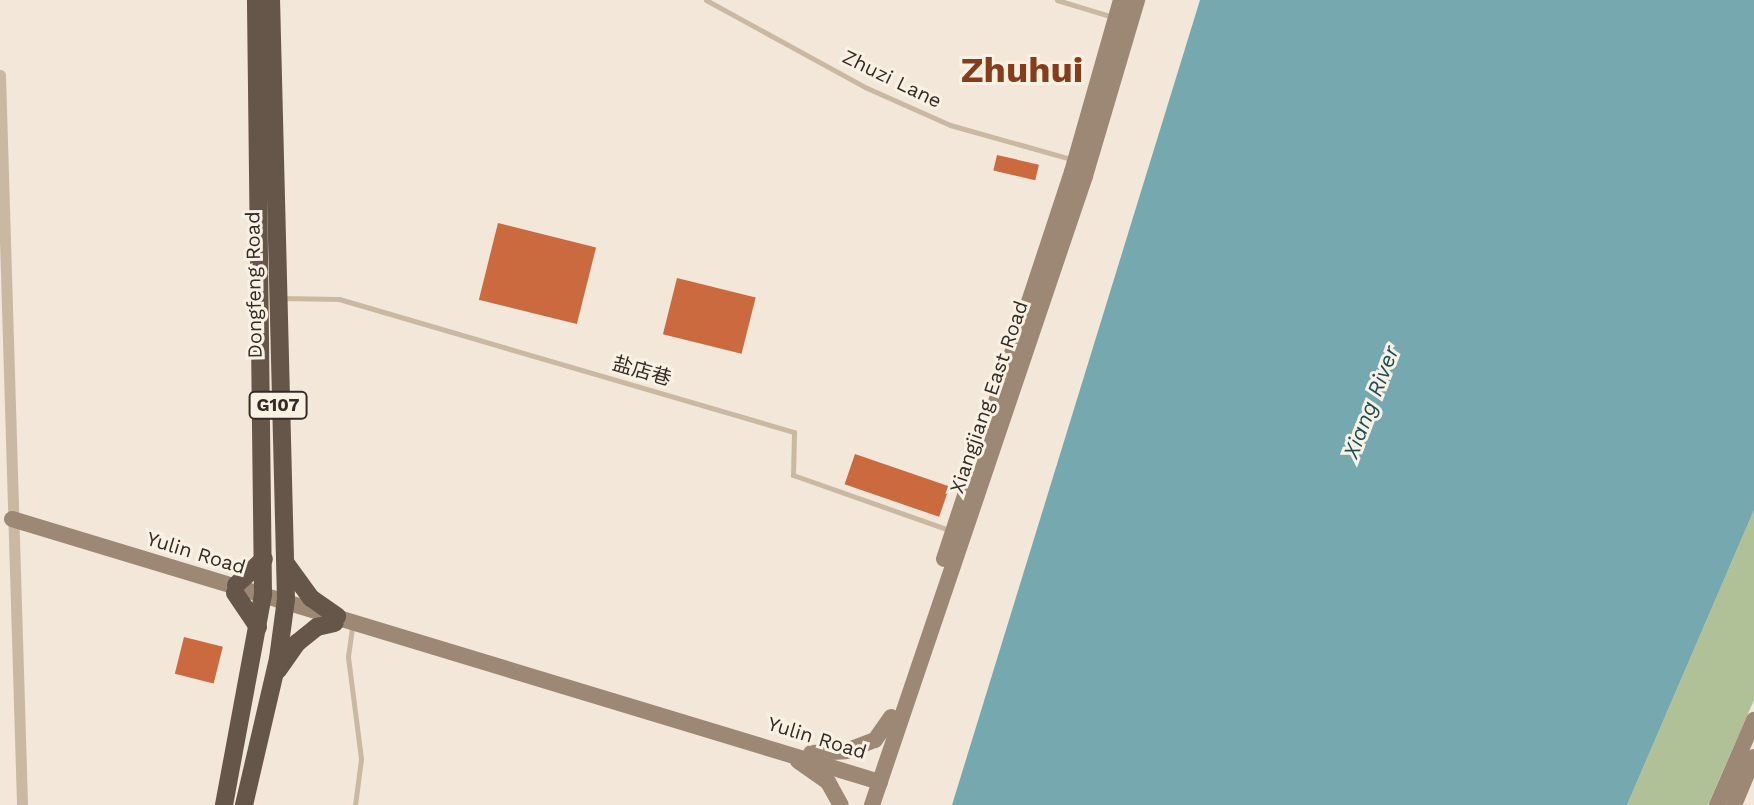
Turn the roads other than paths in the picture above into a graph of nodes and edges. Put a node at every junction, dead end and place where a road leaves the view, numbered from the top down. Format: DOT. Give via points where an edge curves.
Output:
graph roads {
  1 [pos="256,0"];
  2 [pos="271,0"];
  3 [pos="706,0"];
  4 [pos="1057,0"];
  5 [pos="1121,0"];
  6 [pos="1137,0"];
  7 [pos="1116,18"];
  8 [pos="0,75"];
  9 [pos="1075,161"];
  10 [pos="276,298"];
  11 [pos="12,523"];
  12 [pos="953,531"];
  13 [pos="264,559"];
  14 [pos="284,560"];
  15 [pos="235,589"];
  16 [pos="263,598"];
  17 [pos="285,604"];
  18 [pos="341,622"];
  19 [pos="258,627"];
  20 [pos="274,676"];
  21 [pos="891,717"];
  22 [pos="1754,720"];
  23 [pos="798,757"];
  24 [pos="1754,757"];
  25 [pos="874,780"];
  26 [pos="22,805"];
  27 [pos="224,805"];
  28 [pos="244,805"];
  29 [pos="355,805"];
  30 [pos="841,805"];
  31 [pos="862,805"];
  32 [pos="872,805"];
  33 [pos="1717,805"];
  34 [pos="1734,805"];
  1 -- 13 [label="highway, Dongfeng Road / G107"];
  2 -- 10 [label="highway, Dongfeng Road / G107"];
  3 -- 9 [label="lane, Zhuzi Lane" via="867,88 950,125"];
  4 -- 7 [label="lane"];
  5 -- 7 [label="main road, Xiangjiang East Road"];
  6 -- 25 [label="main road, Xiangjiang East Road" via="1085,176"];
  7 -- 9 [label="main road, Xiangjiang East Road"];
  8 -- 11 [label="street"];
  9 -- 12 [label="main road, Xiangjiang East Road"];
  10 -- 12 [label="lane, 盐店巷" via="339,299 794,432 793,475"];
  10 -- 14 [label="highway, Dongfeng Road / G107"];
  11 -- 15 [label="main road, Yulin Road"];
  11 -- 26 [label="street"];
  12 -- 21 [label="main road, Xiangjiang East Road"];
  13 -- 15 [label="highway"];
  13 -- 16 [label="highway, Dongfeng Road / G107"];
  14 -- 17 [label="highway, Dongfeng Road / G107"];
  14 -- 18 [label="highway" via="299,586"];
  15 -- 16 [label="main road, Yulin Road"];
  15 -- 19 [label="highway"];
  16 -- 17 [label="main road, Yulin Road"];
  16 -- 19 [label="highway, Dongfeng Road / G107"];
  17 -- 18 [label="main road, Yulin Road"];
  17 -- 20 [label="highway, Dongfeng Road / G107"];
  18 -- 20 [label="highway" via="317,627 297,643"];
  18 -- 23 [label="main road, Yulin Road"];
  18 -- 29 [label="lane" via="361,759"];
  19 -- 27 [label="highway, Dongfeng Road / G107"];
  20 -- 28 [label="highway, Dongfeng Road / G107"];
  21 -- 23 [label="main road" via="875,740 846,751"];
  21 -- 25 [label="main road, Xiangjiang East Road"];
  22 -- 33 [label="main road"];
  23 -- 25 [label="main road, Yulin Road"];
  23 -- 30 [label="main road" via="828,782"];
  24 -- 34 [label="main road"];
  25 -- 31 [label="main road, Xiangjiang East Road"];
  25 -- 32 [label="main road, Xiangjiang East Road"];
}
